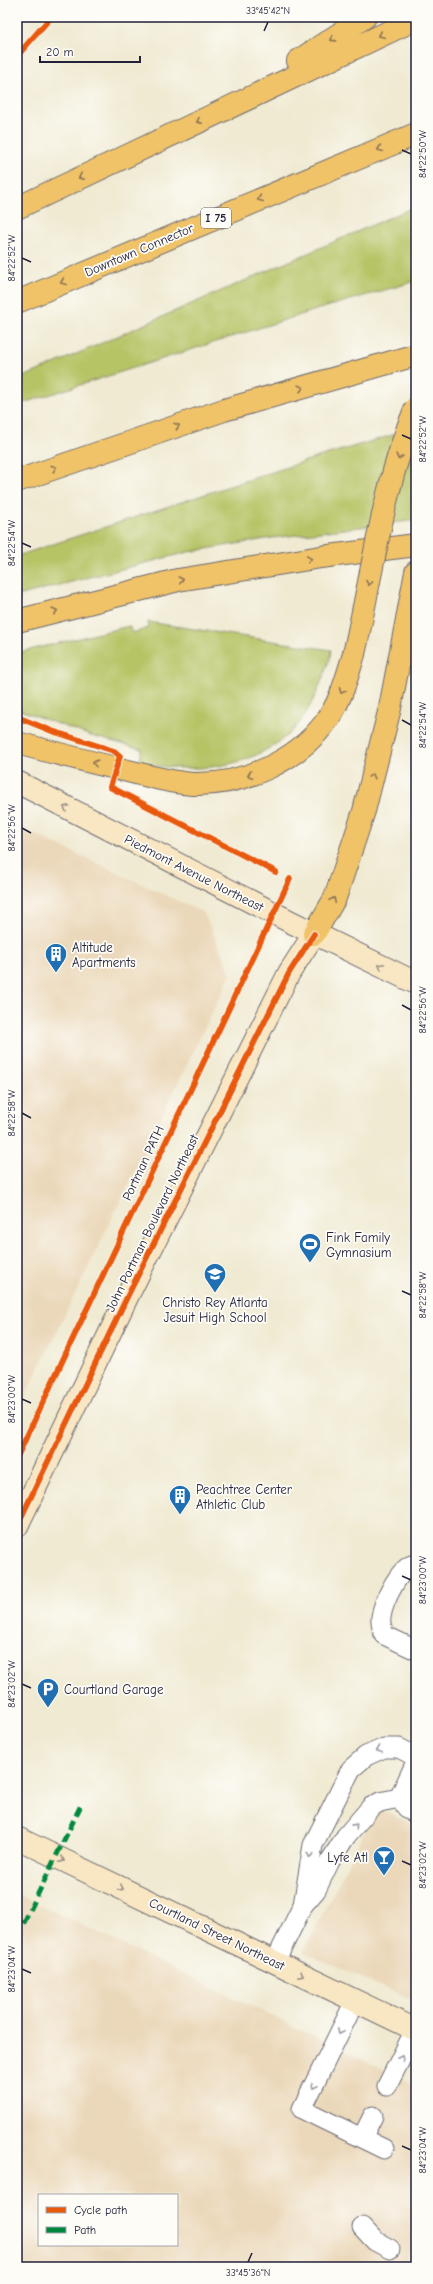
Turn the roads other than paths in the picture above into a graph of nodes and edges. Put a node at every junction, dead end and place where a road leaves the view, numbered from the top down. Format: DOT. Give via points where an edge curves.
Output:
graph roads {
  1 [pos="365,17"];
  2 [pos="416,19"];
  3 [pos="234,104"];
  4 [pos="416,134"];
  5 [pos="17,208"];
  6 [pos="17,302"];
  7 [pos="416,355"];
  8 [pos="416,407"];
  9 [pos="17,481"];
  10 [pos="416,545"];
  11 [pos="416,572"];
  12 [pos="17,621"];
  13 [pos="17,743"];
  14 [pos="17,782"];
  15 [pos="314,934"];
  16 [pos="416,982"];
  17 [pos="17,1526"];
  18 [pos="416,1564"];
  19 [pos="416,1650"];
  20 [pos="416,1757"];
  21 [pos="416,1762"];
  22 [pos="399,1798"];
  23 [pos="416,1814"];
  24 [pos="17,1838"];
  25 [pos="303,1905"];
  26 [pos="276,1962"];
  27 [pos="355,2001"];
  28 [pos="415,2030"];
  29 [pos="388,2086"];
  30 [pos="373,2116"];
  31 [pos="362,2138"];
  32 [pos="384,2149"];
  33 [pos="362,2227"];
  34 [pos="390,2249"];
  1 -- 3 [label="highway, one-way"];
  2 -- 3 [label="highway, one-way"];
  3 -- 5 [label="highway, one-way"];
  4 -- 6 [label="highway, Downtown Connector / I 75, one-way"];
  9 -- 7 [label="highway, one-way" via="224,410"];
  8 -- 13 [label="highway, one-way, bridge" via="407,427 378,529 354,654 339,698 325,723 296,753 268,768 236,780 197,784 158,778"];
  12 -- 10 [label="highway, one-way" via="178,580"];
  15 -- 11 [label="highway, one-way" via="335,898 364,811 390,708"];
  15 -- 14 [label="main road, Piedmont Avenue Northeast, one-way"];
  16 -- 15 [label="main road, Piedmont Avenue Northeast, one-way"];
  15 -- 17 [label="main road, John Portman Boulevard Northeast" via="289,973 129,1293"];
  18 -- 19 [label="lane" via="405,1568 399,1576 381,1618 384,1635"];
  20 -- 25 [label="lane, one-way" via="399,1748 384,1748 366,1756 351,1769 313,1845"];
  21 -- 22 [label="lane"];
  22 -- 23 [label="lane"];
  25 -- 22 [label="lane, one-way" via="316,1890 346,1836 366,1813 380,1802"];
  24 -- 26 [label="main road, Courtland Street Northeast, one-way"];
  25 -- 26 [label="lane"];
  26 -- 27 [label="main road, Courtland Street Northeast, one-way"];
  27 -- 28 [label="main road, Courtland Street Northeast"];
  27 -- 31 [label="lane, one-way" via="302,2109"];
  29 -- 28 [label="lane, one-way"];
  30 -- 31 [label="lane"];
  31 -- 32 [label="lane"];
  33 -- 34 [label="lane" via="374,2242"];
}
